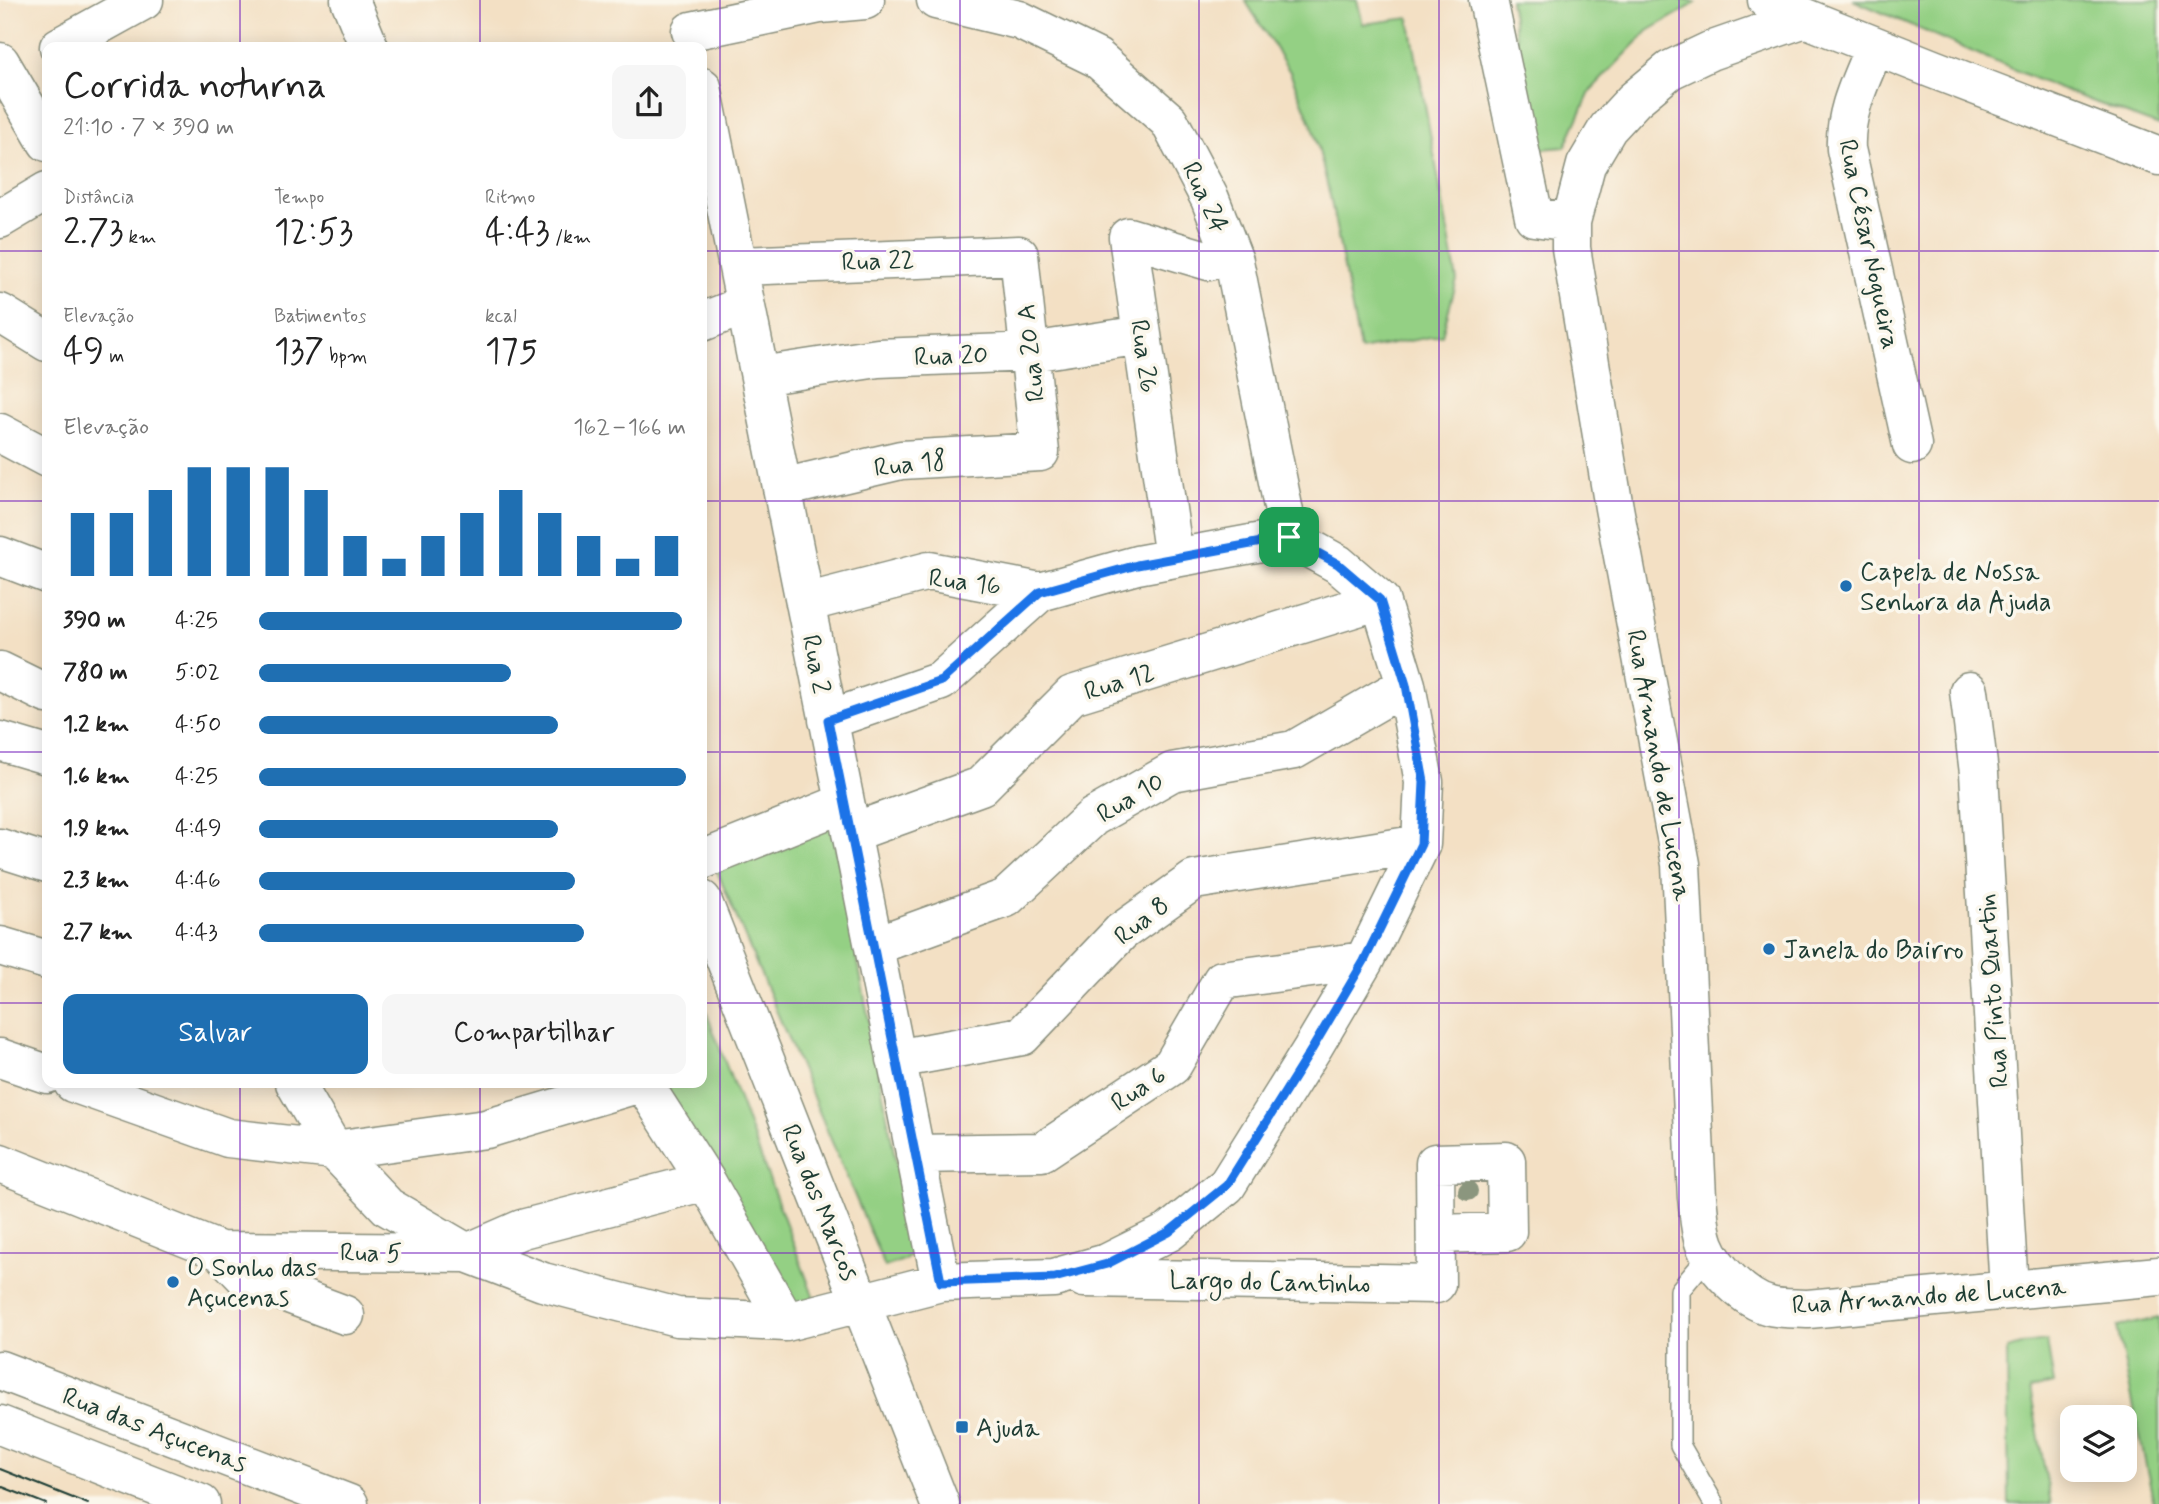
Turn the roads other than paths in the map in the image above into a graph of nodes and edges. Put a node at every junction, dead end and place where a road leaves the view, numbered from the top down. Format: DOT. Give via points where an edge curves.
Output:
graph roads {
  1 [pos="144,0"];
  2 [pos="350,0"];
  3 [pos="865,0"];
  4 [pos="936,0"];
  5 [pos="1488,0"];
  6 [pos="1767,0"];
  7 [pos="1805,18"];
  8 [pos="690,26"];
  9 [pos="68,42"];
  10 [pos="367,42"];
  11 [pos="1875,46"];
  12 [pos="42,56"];
  13 [pos="3,73"];
  14 [pos="707,113"];
  15 [pos="42,134"];
  16 [pos="2159,156"];
  17 [pos="42,194"];
  18 [pos="0,219"];
  19 [pos="1571,222"];
  20 [pos="1019,255"];
  21 [pos="1209,261"];
  22 [pos="737,266"];
  23 [pos="745,305"];
  24 [pos="0,313"];
  25 [pos="707,320"];
  26 [pos="1142,335"];
  27 [pos="42,339"];
  28 [pos="1031,352"];
  29 [pos="760,376"];
  30 [pos="0,433"];
  31 [pos="1912,445"];
  32 [pos="1040,452"];
  33 [pos="42,455"];
  34 [pos="782,488"];
  35 [pos="1289,537"];
  36 [pos="0,556"];
  37 [pos="1174,558"];
  38 [pos="42,572"];
  39 [pos="1040,592"];
  40 [pos="1380,600"];
  41 [pos="805,603"];
  42 [pos="0,671"];
  43 [pos="1406,685"];
  44 [pos="1969,691"];
  45 [pos="42,692"];
  46 [pos="828,720"];
  47 [pos="0,741"];
  48 [pos="42,754"];
  49 [pos="848,818"];
  50 [pos="1421,844"];
  51 [pos="0,848"];
  52 [pos="707,859"];
  53 [pos="42,861"];
  54 [pos="707,913"];
  55 [pos="0,946"];
  56 [pos="874,946"];
  57 [pos="42,959"];
  58 [pos="1364,961"];
  59 [pos="0,1058"];
  60 [pos="896,1059"];
  61 [pos="42,1072"];
  62 [pos="87,1088"];
  63 [pos="298,1088"];
  64 [pos="624,1088"];
  65 [pos="644,1088"];
  66 [pos="334,1150"];
  67 [pos="915,1154"];
  68 [pos="0,1163"];
  69 [pos="706,1181"];
  70 [pos="1436,1234"];
  71 [pos="220,1251"];
  72 [pos="467,1253"];
  73 [pos="1710,1254"];
  74 [pos="2159,1276"];
  75 [pos="1054,1278"];
  76 [pos="941,1282"];
  77 [pos="2009,1290"];
  78 [pos="861,1303"];
  79 [pos="345,1315"];
  80 [pos="786,1322"];
  81 [pos="0,1370"];
  82 [pos="0,1425"];
  83 [pos="201,1504"];
  84 [pos="349,1504"];
  85 [pos="940,1504"];
  86 [pos="1714,1504"];
  1 -- 9 [label="street"];
  2 -- 10 [label="street"];
  3 -- 8 [label="street"];
  4 -- 35 [label="street, Rua 24" via="1019,20 1097,58 1169,121 1210,199 1234,261"];
  5 -- 19 [label="street" via="1534,217"];
  6 -- 7 [label="street"];
  7 -- 11 [label="street"];
  7 -- 19 [label="street, Rua Armando de Lucena" via="1690,60 1634,100 1608,128 1586,165"];
  11 -- 16 [label="street"];
  11 -- 31 [label="street, Rua César Nogueira" via="1849,114 1846,149"];
  12 -- 13 [label="street"];
  13 -- 15 [label="street"];
  14 -- 22 [label="street, Rua 2"];
  17 -- 18 [label="street"];
  19 -- 73 [label="street, Rua Armando de Lucena" via="1571,248 1614,508 1681,864 1697,1197 1704,1245"];
  20 -- 22 [label="street, Rua 22"];
  20 -- 28 [label="street, Rua 20 A"];
  21 -- 26 [label="street, Rua 26" via="1128,237"];
  22 -- 23 [label="street, Rua 2"];
  23 -- 25 [label="street"];
  23 -- 29 [label="street, Rua 2"];
  24 -- 27 [label="street"];
  26 -- 28 [label="street, Rua 20"];
  26 -- 37 [label="street, Rua 26"];
  28 -- 29 [label="street, Rua 20" via="877,358"];
  28 -- 32 [label="street, Rua 20 A"];
  29 -- 34 [label="street, Rua 2"];
  30 -- 33 [label="street"];
  32 -- 34 [label="street, Rua 18" via="901,460"];
  34 -- 41 [label="street, Rua 2"];
  35 -- 37 [label="street, Rua 16"];
  35 -- 40 [label="street" via="1338,564"];
  36 -- 38 [label="street"];
  37 -- 39 [label="street, Rua 16"];
  39 -- 41 [label="street, Rua 16" via="929,572"];
  39 -- 46 [label="street" via="941,681"];
  40 -- 43 [label="street"];
  40 -- 49 [label="street, Rua 12" via="1072,695 981,786"];
  41 -- 46 [label="street, Rua 2"];
  42 -- 45 [label="street"];
  43 -- 50 [label="street" via="1424,782"];
  43 -- 56 [label="street, Rua 10" via="1294,750 1172,772 1093,817 1006,898"];
  44 -- 77 [label="street, Rua Pinto Quartin" via="1979,773"];
  46 -- 49 [label="street, Rua 2"];
  47 -- 48 [label="street"];
  49 -- 52 [label="street, Rua 12"];
  49 -- 56 [label="street, Rua 2"];
  50 -- 58 [label="street"];
  50 -- 60 [label="street, Rua 8" via="1194,880 1121,932 1022,1037"];
  51 -- 53 [label="street"];
  54 -- 78 [label="street, Rua dos Marcos"];
  55 -- 57 [label="street"];
  56 -- 60 [label="street, Rua 2"];
  58 -- 67 [label="street, Rua 6" via="1222,980 1172,1066 1042,1152"];
  58 -- 75 [label="street" via="1227,1185 1169,1232 1107,1264"];
  59 -- 61 [label="street"];
  60 -- 67 [label="street, Rua 2"];
  62 -- 66 [label="street" via="228,1138"];
  63 -- 66 [label="street"];
  64 -- 66 [label="street" via="486,1129"];
  65 -- 69 [label="street"];
  66 -- 72 [label="street" via="388,1207"];
  67 -- 76 [label="street, Rua 2"];
  68 -- 71 [label="street, Rua 5"];
  69 -- 72 [label="street, Rua 5" via="522,1229"];
  69 -- 80 [label="street"];
  70 -- 75 [label="street, Largo do Cantinho" via="1436,1284"];
  71 -- 72 [label="street, Rua 5"];
  71 -- 79 [label="street" via="246,1278"];
  72 -- 80 [label="street" via="543,1282 677,1317"];
  73 -- 77 [label="street, Rua Armando de Lucena" via="1718,1269 1743,1292 1769,1306 1808,1309"];
  73 -- 86 [label="lane" via="1680,1290 1679,1445"];
  74 -- 77 [label="street, Rua Armando de Lucena"];
  75 -- 76 [label="street"];
  76 -- 78 [label="street"];
  78 -- 80 [label="street"];
  78 -- 85 [label="street, Rua dos Marcos"];
  81 -- 84 [label="street, Rua das Açucenas"];
  82 -- 83 [label="street, Rua das Açucenas"];
}
